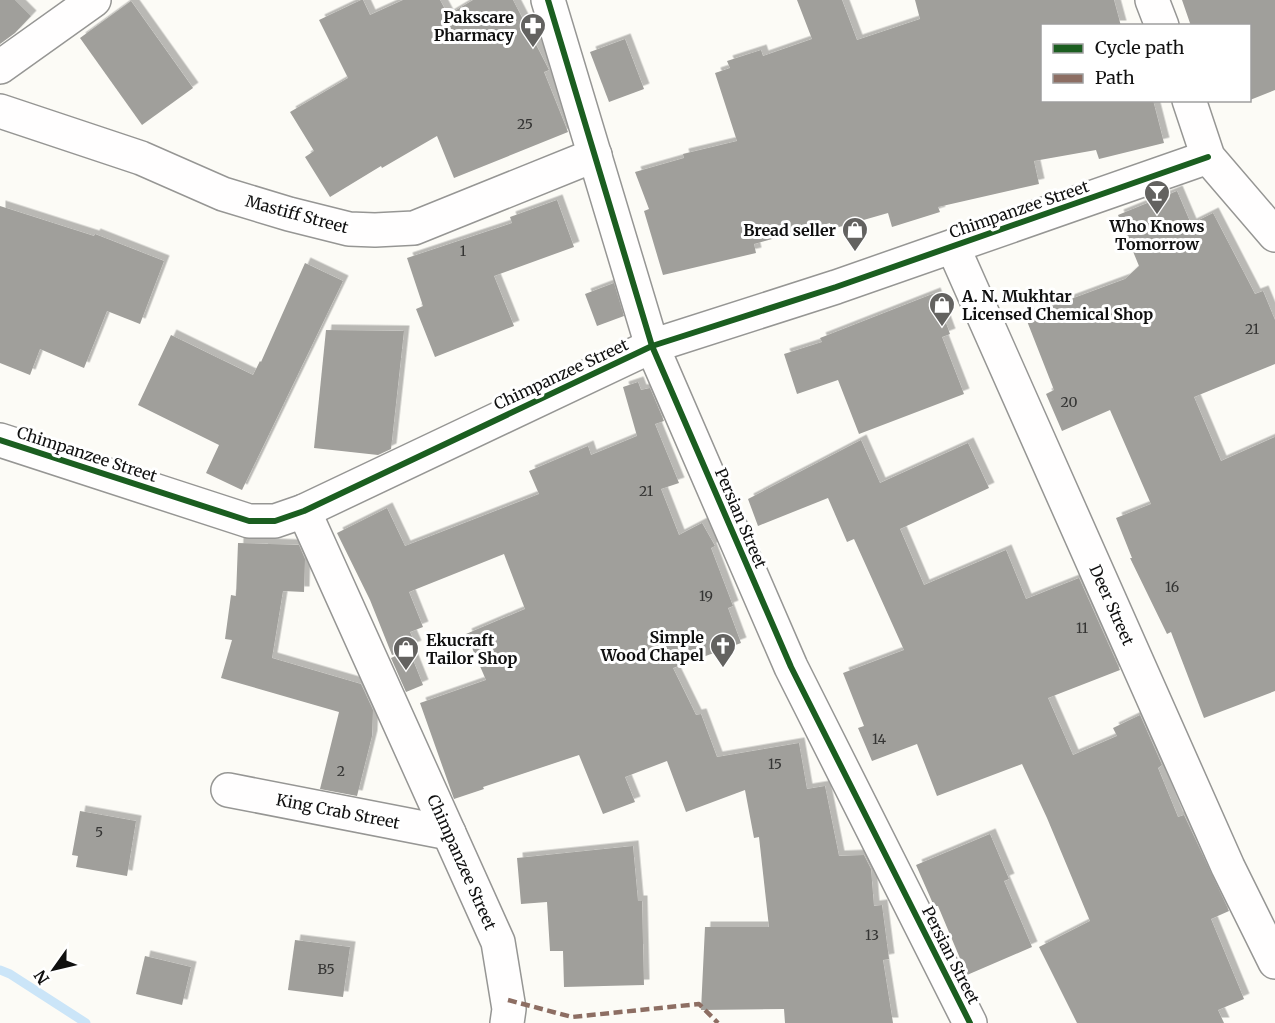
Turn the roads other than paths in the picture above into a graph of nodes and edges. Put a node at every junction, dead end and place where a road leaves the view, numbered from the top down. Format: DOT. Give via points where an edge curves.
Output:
graph roads {
  1 [pos="94,0"];
  2 [pos="1152,0"];
  3 [pos="556,2"];
  4 [pos="1161,24"];
  5 [pos="0,67"];
  6 [pos="1190,102"];
  7 [pos="0,111"];
  8 [pos="595,155"];
  9 [pos="1208,157"];
  10 [pos="1275,235"];
  11 [pos="952,247"];
  12 [pos="652,346"];
  13 [pos="0,440"];
  14 [pos="304,511"];
  15 [pos="228,790"];
  16 [pos="449,833"];
  17 [pos="1275,962"];
  18 [pos="507,1023"];
  19 [pos="970,1023"];
  1 -- 5 [label="street"];
  2 -- 4 [label="street"];
  3 -- 8 [label="street, Persian Street"];
  6 -- 9 [label="street"];
  7 -- 8 [label="street, Mastiff Street" via="141,158 223,194 348,229 414,228"];
  8 -- 12 [label="street, Persian Street"];
  9 -- 10 [label="street"];
  9 -- 11 [label="street, Chimpanzee Street"];
  11 -- 12 [label="street, Chimpanzee Street"];
  11 -- 17 [label="street, Deer Street"];
  12 -- 14 [label="street, Chimpanzee Street"];
  12 -- 19 [label="street, Persian Street" via="791,667"];
  13 -- 14 [label="street, Chimpanzee Street" via="249,520 275,521"];
  14 -- 16 [label="street, Chimpanzee Street"];
  15 -- 16 [label="street, King Crab Street"];
  16 -- 18 [label="street, Chimpanzee Street" via="498,942 509,1009"];
}
